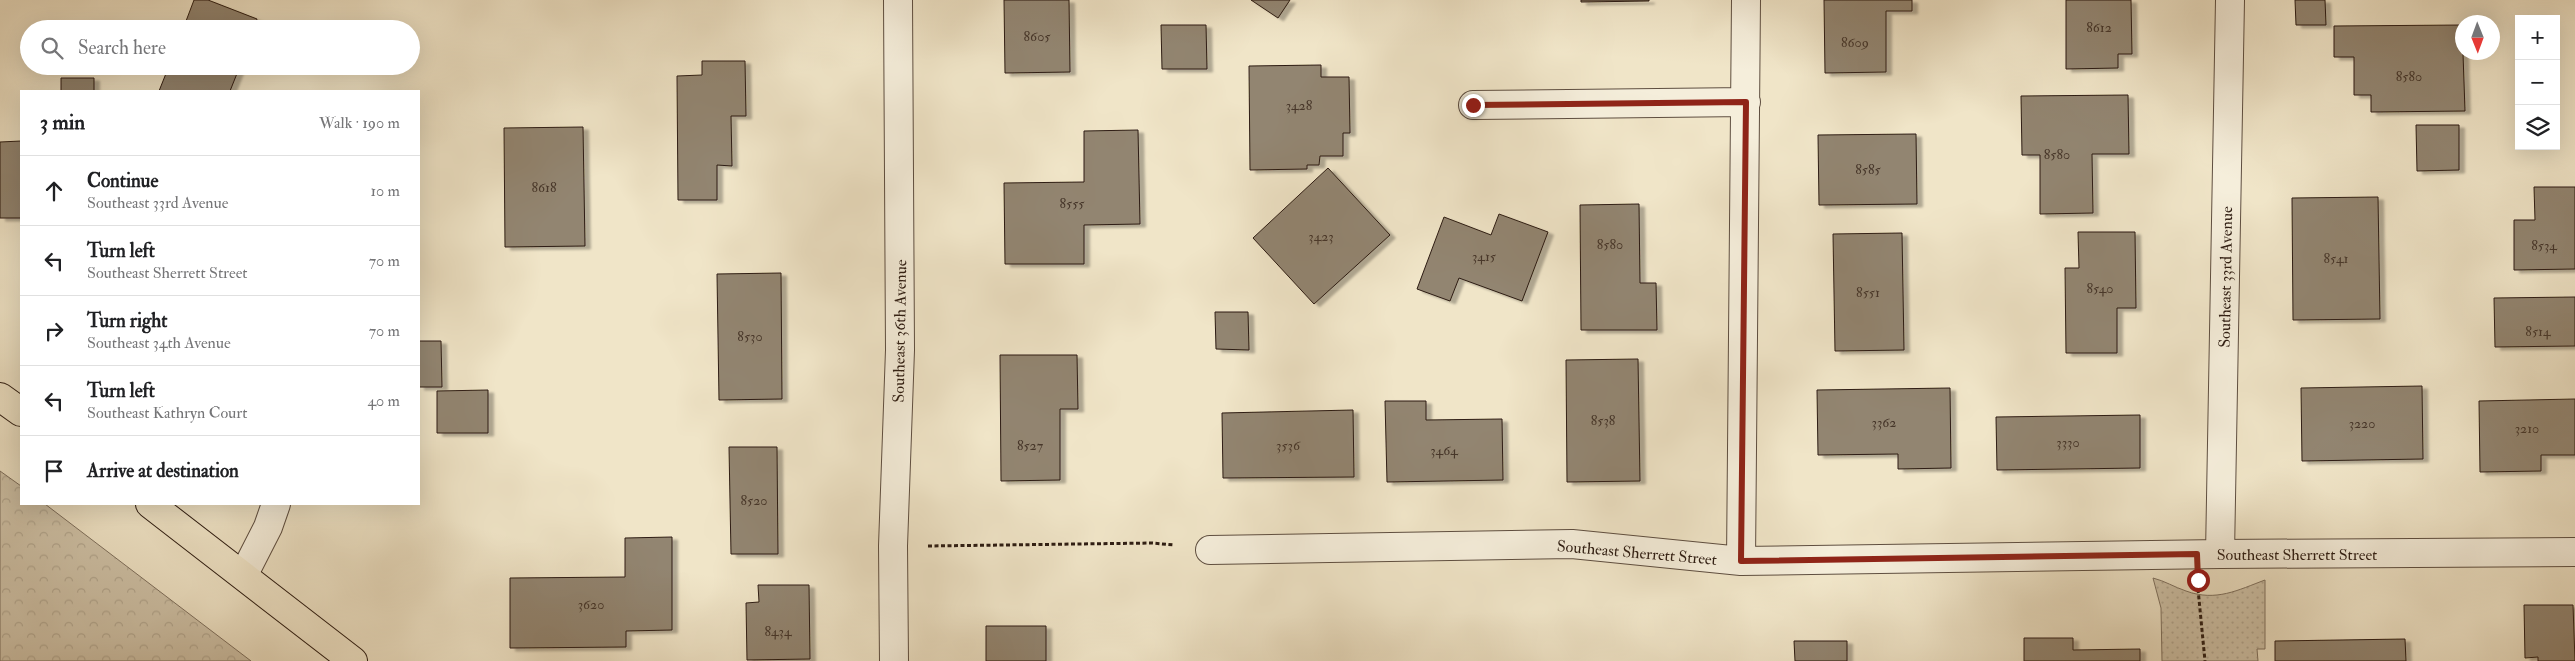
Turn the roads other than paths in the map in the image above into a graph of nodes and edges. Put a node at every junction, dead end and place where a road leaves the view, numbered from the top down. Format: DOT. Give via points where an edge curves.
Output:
graph roads {
  1 [pos="898,0"];
  2 [pos="1746,0"];
  3 [pos="2230,0"];
  4 [pos="1746,102"];
  5 [pos="1473,105"];
  6 [pos="0,398"];
  7 [pos="20,411"];
  8 [pos="151,505"];
  9 [pos="276,505"];
  10 [pos="1210,550"];
  11 [pos="2575,552"];
  12 [pos="2208,554"];
  13 [pos="1741,561"];
  14 [pos="244,574"];
  15 [pos="353,661"];
  16 [pos="894,661"];
  1 -- 16 [label="street, Southeast 36th Avenue" via="900,350 893,546"];
  2 -- 4 [label="street"];
  3 -- 12 [label="street, Southeast 33rd Avenue"];
  4 -- 5 [label="street"];
  4 -- 13 [label="street"];
  6 -- 7 [label="main road"];
  8 -- 14 [label="main road"];
  9 -- 14 [label="street"];
  10 -- 13 [label="street, Southeast Sherrett Street" via="1572,544"];
  11 -- 12 [label="street, Southeast Sherrett Street"];
  12 -- 13 [label="street, Southeast Sherrett Street"];
  14 -- 15 [label="main road"];
}
